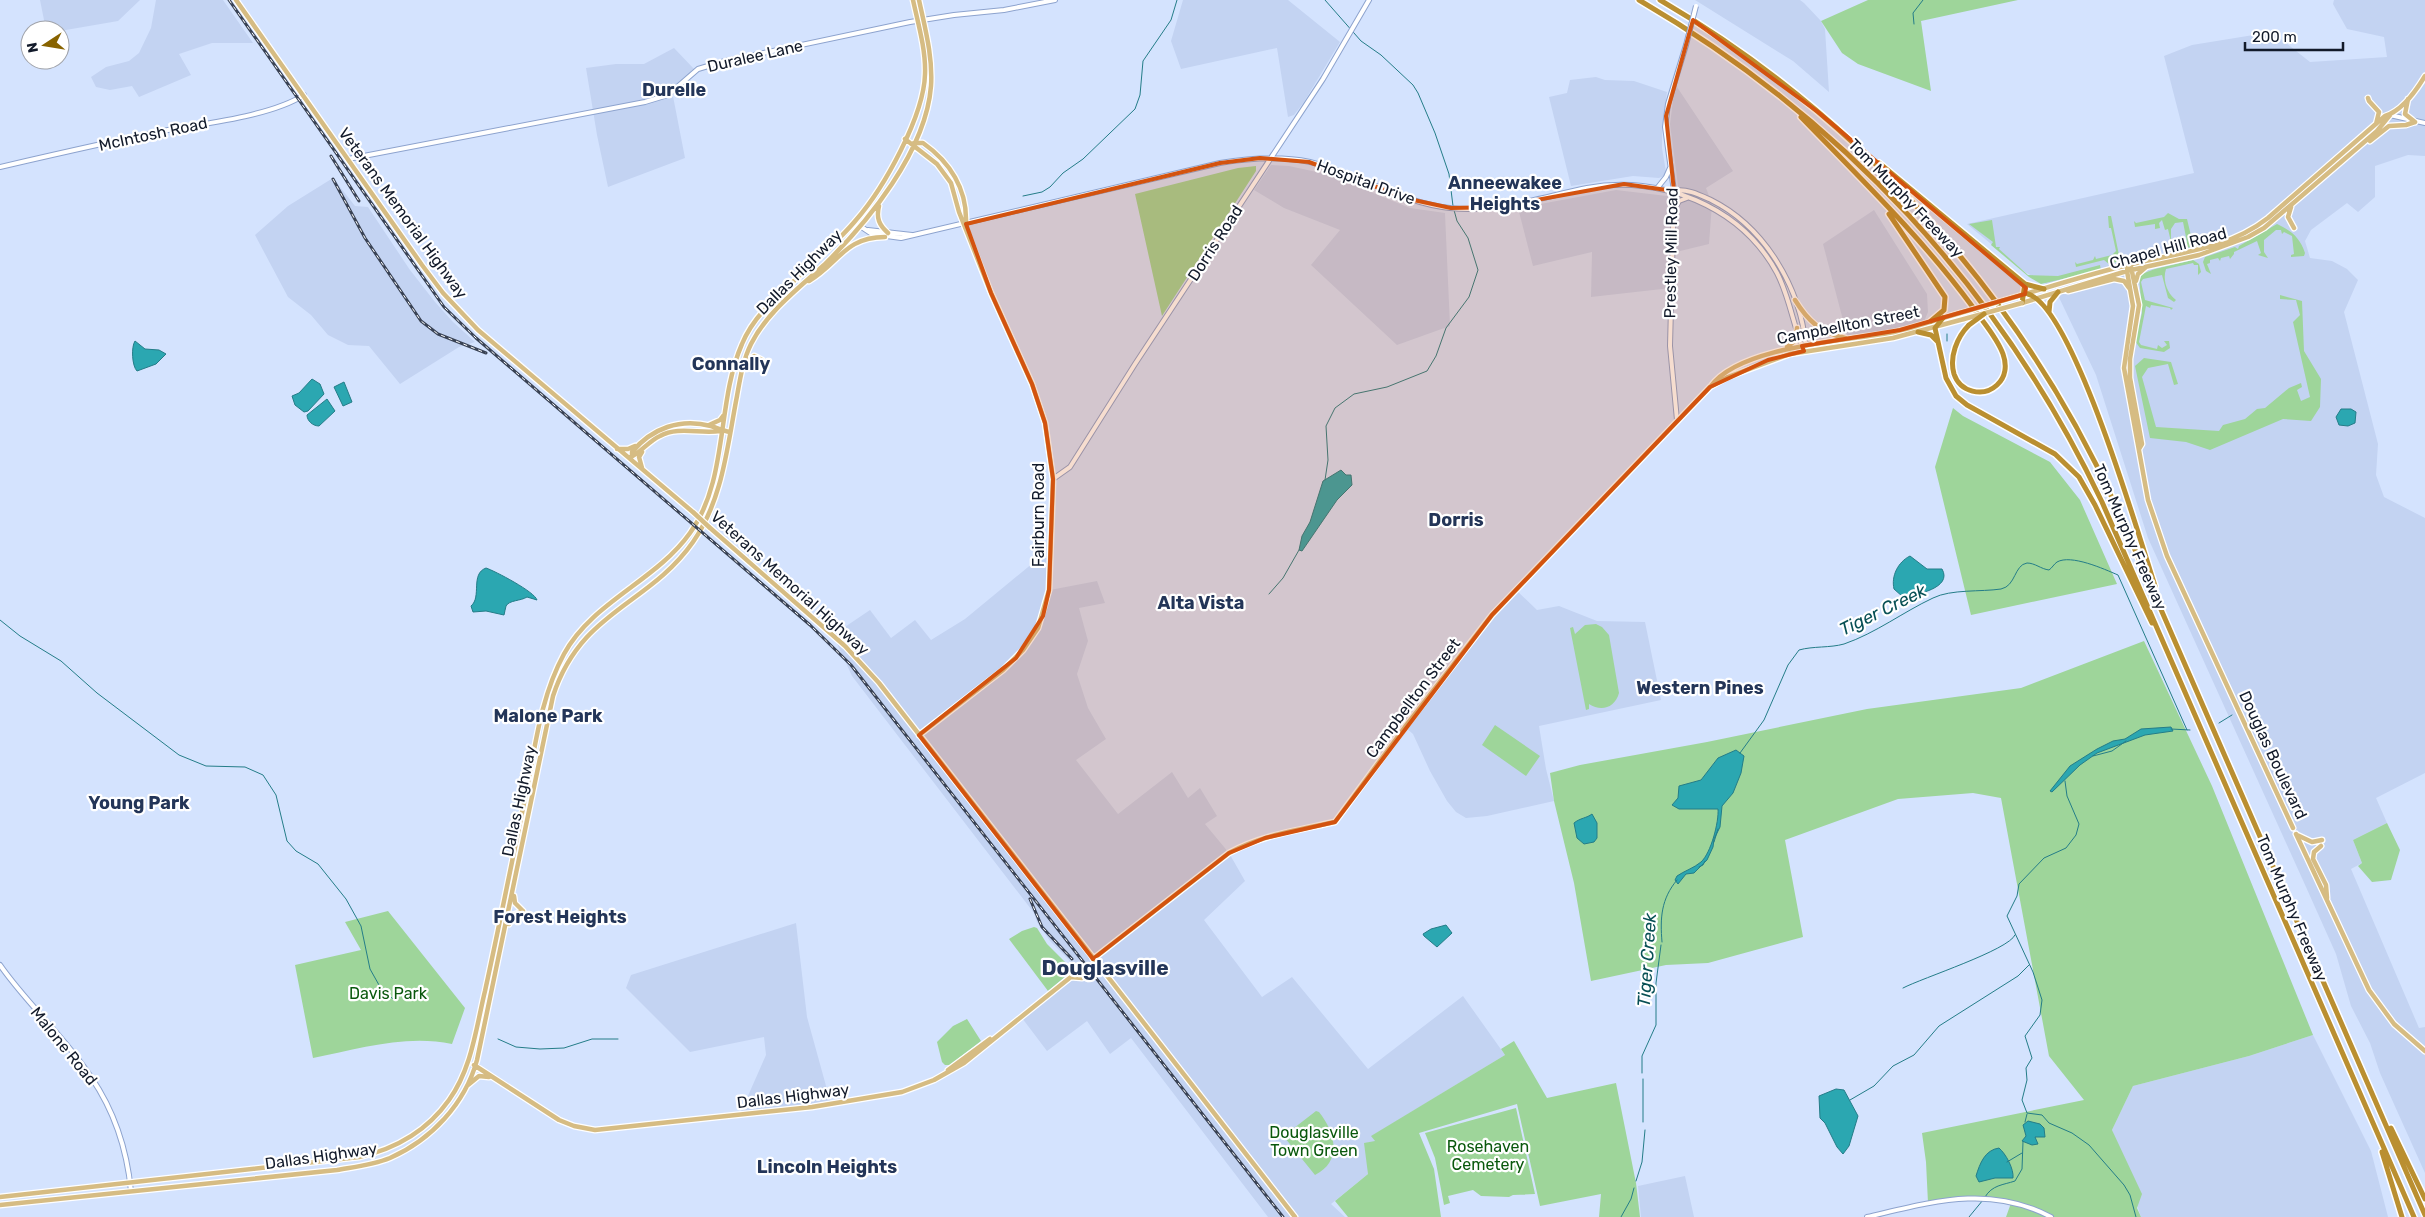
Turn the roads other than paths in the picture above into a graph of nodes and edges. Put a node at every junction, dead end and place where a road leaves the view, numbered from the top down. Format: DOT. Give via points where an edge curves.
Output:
graph roads {
  1 [pos="236,0"];
  2 [pos="913,0"];
  3 [pos="919,0"];
  4 [pos="1055,0"];
  5 [pos="1370,0"];
  6 [pos="1639,0"];
  7 [pos="1660,0"];
  8 [pos="1698,0"];
  9 [pos="923,20"];
  10 [pos="917,21"];
  11 [pos="2425,76"];
  12 [pos="304,95"];
  13 [pos="2368,98"];
  14 [pos="2408,99"];
  15 [pos="1786,100"];
  16 [pos="2390,115"];
  17 [pos="2415,122"];
  18 [pos="2425,123"];
  19 [pos="2375,125"];
  20 [pos="906,139"];
  21 [pos="914,143"];
  22 [pos="2363,143"];
  23 [pos="1868,156"];
  24 [pos="1271,158"];
  25 [pos="348,159"];
  26 [pos="1670,166"];
  27 [pos="0,167"];
  28 [pos="1658,187"];
  29 [pos="1674,191"];
  30 [pos="1687,198"];
  31 [pos="880,202"];
  32 [pos="1882,203"];
  33 [pos="2292,204"];
  34 [pos="1674,210"];
  35 [pos="854,222"];
  36 [pos="966,224"];
  37 [pos="2294,228"];
  38 [pos="863,229"];
  39 [pos="886,235"];
  40 [pos="2128,264"];
  41 [pos="2147,266"];
  42 [pos="2130,270"];
  43 [pos="2025,284"];
  44 [pos="2136,284"];
  45 [pos="800,287"];
  46 [pos="2044,289"];
  47 [pos="2061,291"];
  48 [pos="2026,294"];
  49 [pos="2038,298"];
  50 [pos="1795,300"];
  51 [pos="1998,302"];
  52 [pos="2022,303"];
  53 [pos="2133,305"];
  54 [pos="2000,309"];
  55 [pos="1984,314"];
  56 [pos="2050,315"];
  57 [pos="1943,318"];
  58 [pos="1930,321"];
  59 [pos="1797,328"];
  60 [pos="1935,328"];
  61 [pos="1918,332"];
  62 [pos="1873,335"];
  63 [pos="1859,337"];
  64 [pos="1938,342"];
  65 [pos="1860,343"];
  66 [pos="1804,346"];
  67 [pos="1783,350"];
  68 [pos="1804,351"];
  69 [pos="762,360"];
  70 [pos="2124,362"];
  71 [pos="743,366"];
  72 [pos="2131,385"];
  73 [pos="1710,387"];
  74 [pos="724,414"];
  75 [pos="1677,420"];
  76 [pos="708,426"];
  77 [pos="721,430"];
  78 [pos="730,432"];
  79 [pos="640,442"];
  80 [pos="645,447"];
  81 [pos="617,449"];
  82 [pos="2139,449"];
  83 [pos="631,457"];
  84 [pos="644,471"];
  85 [pos="1053,479"];
  86 [pos="2164,615"];
  87 [pos="2182,684"];
  88 [pos="919,735"];
  89 [pos="2294,828"];
  90 [pos="2296,834"];
  91 [pos="2322,840"];
  92 [pos="2321,846"];
  93 [pos="513,892"];
  94 [pos="2327,902"];
  95 [pos="504,937"];
  96 [pos="1093,959"];
  97 [pos="0,965"];
  98 [pos="1077,972"];
  99 [pos="1069,978"];
  100 [pos="1082,978"];
  101 [pos="2425,1051"];
  102 [pos="2358,1060"];
  103 [pos="468,1061"];
  104 [pos="475,1066"];
  105 [pos="494,1078"];
  106 [pos="465,1088"];
  107 [pos="2373,1125"];
  108 [pos="130,1182"];
  109 [pos="131,1191"];
  110 [pos="0,1196"];
  111 [pos="2425,1199"];
  112 [pos="0,1205"];
  113 [pos="2425,1215"];
  114 [pos="1295,1217"];
  115 [pos="1867,1217"];
  116 [pos="2051,1217"];
  117 [pos="2402,1217"];
  118 [pos="2414,1217"];
  1 -- 12 [label="main road, Veterans Memorial Highway"];
  2 -- 10 [label="main road"];
  3 -- 9 [label="main road"];
  4 -- 9 [label="street, Duralee Lane"];
  5 -- 24 [label="street, Dorris Road"];
  6 -- 15 [label="highway, Tom Murphy Freeway" via="1717,49"];
  7 -- 23 [label="highway, Tom Murphy Freeway" via="1762,67"];
  8 -- 26 [label="street, Prestley Mill Road, bridge" via="1666,116"];
  9 -- 10 [label="street, Duralee Lane"];
  9 -- 21 [label="main road" via="930,51 931,87"];
  10 -- 20 [label="main road" via="926,73 918,109"];
  10 -- 25 [label="street, Duralee Lane" via="710,64 689,75 668,95 645,102"];
  11 -- 14 [label="main road, Chapel Hill Road"];
  12 -- 25 [label="main road, Veterans Memorial Highway"];
  12 -- 27 [label="street, McIntosh Road" via="287,104 235,117"];
  13 -- 19 [label="main road" via="2379,112"];
  14 -- 16 [label="main road, Chapel Hill Road"];
  14 -- 17 [label="main road" via="2405,114"];
  15 -- 32 [label="highway"];
  15 -- 87 [label="highway, Tom Murphy Freeway" via="1843,149 1898,203 1962,276 2009,339 2056,414 2092,481"];
  16 -- 17 [label="street"];
  16 -- 19 [label="main road, Chapel Hill Road"];
  16 -- 22 [label="main road, Chapel Hill Road"];
  17 -- 18 [label="street"];
  17 -- 22 [label="main road" via="2406,126 2389,126"];
  19 -- 40 [label="main road, Chapel Hill Road" via="2248,232 2207,248"];
  20 -- 21 [label="main road, Fairburn Road"];
  20 -- 35 [label="main road, Dallas Highway" via="879,188"];
  21 -- 31 [label="main road, Dallas Highway"];
  21 -- 36 [label="main road, Fairburn Road" via="946,174"];
  21 -- 36 [label="main road, Fairburn Road" via="923,143 931,149 954,173 966,209"];
  22 -- 33 [label="main road, Chapel Hill Road"];
  23 -- 43 [label="highway"];
  23 -- 86 [label="highway, Tom Murphy Freeway" via="1953,248 1992,296 2032,354 2094,459"];
  24 -- 28 [label="street, Hospital Drive" via="1316,164 1409,199 1451,208 1498,207 1624,184"];
  24 -- 36 [label="street, Hospital Drive" via="1220,163"];
  24 -- 85 [label="street, Dorris Road" via="1070,467"];
  25 -- 81 [label="main road, Veterans Memorial Highway" via="434,282 456,308 499,349"];
  26 -- 28 [label="street"];
  26 -- 29 [label="street, Prestley Mill Road"];
  28 -- 29 [label="street, Hospital Drive"];
  29 -- 30 [label="street, Hospital Drive"];
  29 -- 34 [label="street, Prestley Mill Road"];
  29 -- 50 [label="street, Hospital Drive" via="1681,189 1708,199 1744,223 1775,259"];
  30 -- 34 [label="street" via="1679,201"];
  30 -- 59 [label="street, Hospital Drive" via="1731,221 1762,251 1782,285"];
  31 -- 38 [label="main road, Dallas Highway"];
  31 -- 39 [label="main road" via="877,218"];
  32 -- 55 [label="highway, bridge" via="1945,272 1999,345 2005,364 2004,375 1997,386 1976,392 1964,388 1954,373 1952,363 1955,348 1969,325"];
  32 -- 58 [label="highway" via="1945,297 1944,310"];
  33 -- 37 [label="main road" via="2288,217"];
  33 -- 41 [label="main road, Chapel Hill Road" via="2264,228 2236,243"];
  34 -- 75 [label="street, Prestley Mill Road" via="1670,346"];
  35 -- 38 [label="street, Hospital Drive"];
  35 -- 74 [label="main road, Dallas Highway" via="756,319 742,342"];
  36 -- 39 [label="street, Hospital Drive" via="901,238"];
  36 -- 85 [label="main road, Fairburn Road" via="990,291 1032,384 1045,423"];
  38 -- 39 [label="street, Hospital Drive" via="872,234"];
  38 -- 45 [label="main road, Dallas Highway"];
  39 -- 45 [label="main road" via="853,243"];
  40 -- 42 [label="main road, Douglas Boulevard"];
  40 -- 46 [label="main road, Chapel Hill Road"];
  41 -- 42 [label="main road, Chapel Hill Road"];
  41 -- 44 [label="main road" via="2138,274"];
  42 -- 44 [label="main road, Douglas Boulevard"];
  42 -- 47 [label="main road, Chapel Hill Road"];
  42 -- 53 [label="main road, Douglas Boulevard"];
  43 -- 46 [label="highway"];
  43 -- 48 [label="highway"];
  44 -- 72 [label="main road, Douglas Boulevard" via="2139,305 2129,362"];
  45 -- 71 [label="main road, Dallas Highway" via="760,329"];
  46 -- 48 [label="main road, Chapel Hill Road"];
  47 -- 49 [label="main road, Chapel Hill Road"];
  47 -- 53 [label="main road" via="2119,279 2128,286"];
  47 -- 56 [label="highway" via="2050,304"];
  48 -- 49 [label="highway"];
  48 -- 51 [label="main road, Chapel Hill Road"];
  48 -- 52 [label="highway"];
  49 -- 52 [label="main road, Chapel Hill Road"];
  49 -- 56 [label="highway"];
  50 -- 63 [label="main road" via="1805,317 1822,330 1845,338"];
  50 -- 66 [label="street, Hospital Drive"];
  51 -- 57 [label="main road, Campbellton Street, bridge"];
  52 -- 54 [label="main road, Chapel Hill Road, bridge"];
  53 -- 70 [label="main road, Douglas Boulevard"];
  54 -- 55 [label="main road, Campbellton Street, bridge"];
  55 -- 60 [label="main road, Campbellton Street, bridge"];
  56 -- 86 [label="highway" via="2072,354 2095,407"];
  57 -- 58 [label="main road, Campbellton Street"];
  57 -- 60 [label="highway"];
  58 -- 62 [label="main road, Campbellton Street"];
  59 -- 66 [label="street, Hospital Drive"];
  59 -- 67 [label="main road" via="1796,340"];
  60 -- 61 [label="main road, Campbellton Street"];
  60 -- 64 [label="highway"];
  61 -- 64 [label="highway" via="1931,335"];
  61 -- 65 [label="main road, Campbellton Street"];
  62 -- 63 [label="main road, Campbellton Street"];
  62 -- 65 [label="main road"];
  63 -- 66 [label="main road, Campbellton Street"];
  64 -- 87 [label="highway" via="1946,378 1960,399 2055,454 2079,477"];
  65 -- 68 [label="main road, Campbellton Street"];
  66 -- 67 [label="main road, Campbellton Street"];
  66 -- 68 [label="street"];
  67 -- 73 [label="main road, Campbellton Street" via="1727,372"];
  68 -- 73 [label="main road, Campbellton Street" via="1768,360"];
  69 -- 71 [label="main road" via="752,356"];
  70 -- 72 [label="main road"];
  70 -- 82 [label="main road, Douglas Boulevard"];
  71 -- 78 [label="main road, Dallas Highway"];
  72 -- 82 [label="main road, Douglas Boulevard" via="2142,444"];
  73 -- 75 [label="main road, Campbellton Street"];
  74 -- 76 [label="main road"];
  74 -- 77 [label="main road, Dallas Highway"];
  75 -- 96 [label="main road, Campbellton Street" via="1492,615 1335,822 1265,838 1229,853"];
  76 -- 77 [label="main road"];
  76 -- 79 [label="main road" via="667,426"];
  77 -- 78 [label="main road"];
  77 -- 80 [label="main road" via="669,432"];
  77 -- 103 [label="main road, Dallas Highway" via="708,497 693,529 668,559 583,628 569,645 553,676 542,710 504,904"];
  78 -- 93 [label="main road, Dallas Highway" via="717,494 694,540 674,564 588,635 561,674 553,696"];
  79 -- 81 [label="main road" via="628,449"];
  79 -- 83 [label="main road"];
  80 -- 83 [label="main road"];
  80 -- 84 [label="main road" via="639,456"];
  81 -- 83 [label="main road, Veterans Memorial Highway"];
  82 -- 89 [label="main road, Douglas Boulevard" via="2148,500 2163,547"];
  83 -- 84 [label="main road, Veterans Memorial Highway"];
  84 -- 88 [label="main road, Veterans Memorial Highway, bridge" via="845,646"];
  85 -- 88 [label="main road, Fairburn Road" via="1049,590 1038,628 1023,650 1003,670"];
  86 -- 102 [label="highway, Tom Murphy Freeway"];
  87 -- 107 [label="highway, Tom Murphy Freeway"];
  88 -- 96 [label="main road, Veterans Memorial Highway"];
  89 -- 90 [label="street, Douglas Boulevard"];
  90 -- 91 [label="main road" via="2312,842"];
  90 -- 94 [label="main road, Douglas Boulevard"];
  92 -- 94 [label="main road" via="2314,852 2313,859 2326,885"];
  93 -- 95 [label="main road, Dallas Highway"];
  93 -- 95 [label="main road" via="515,903 523,911 512,916"];
  94 -- 101 [label="main road, Douglas Boulevard" via="2377,1002 2405,1035"];
  95 -- 104 [label="main road, Dallas Highway"];
  96 -- 114 [label="main road, Veterans Memorial Highway"];
  97 -- 108 [label="street, Malone Road" via="80,1062 101,1093 119,1130"];
  98 -- 99 [label="main road, Dallas Highway"];
  99 -- 100 [label="main road"];
  99 -- 105 [label="main road, Dallas Highway" via="964,1064 923,1084 875,1098 601,1131 569,1124"];
  102 -- 111 [label="highway"];
  102 -- 113 [label="highway, Tom Murphy Freeway"];
  103 -- 104 [label="main road, Dallas Highway"];
  103 -- 108 [label="main road, Dallas Highway" via="449,1100 431,1120 404,1141 382,1150 347,1159"];
  104 -- 105 [label="main road, Dallas Highway"];
  104 -- 106 [label="main road, Dallas Highway"];
  105 -- 106 [label="main road" via="479,1076"];
  106 -- 109 [label="main road, Dallas Highway" via="436,1128 388,1159 337,1170"];
  107 -- 117 [label="highway"];
  107 -- 118 [label="highway, Tom Murphy Freeway"];
  108 -- 109 [label="street, Malone Road"];
  108 -- 110 [label="main road, Dallas Highway"];
  109 -- 112 [label="main road, Dallas Highway"];
  115 -- 116 [label="street" via="1928,1203 1977,1197 2019,1204"];
}
